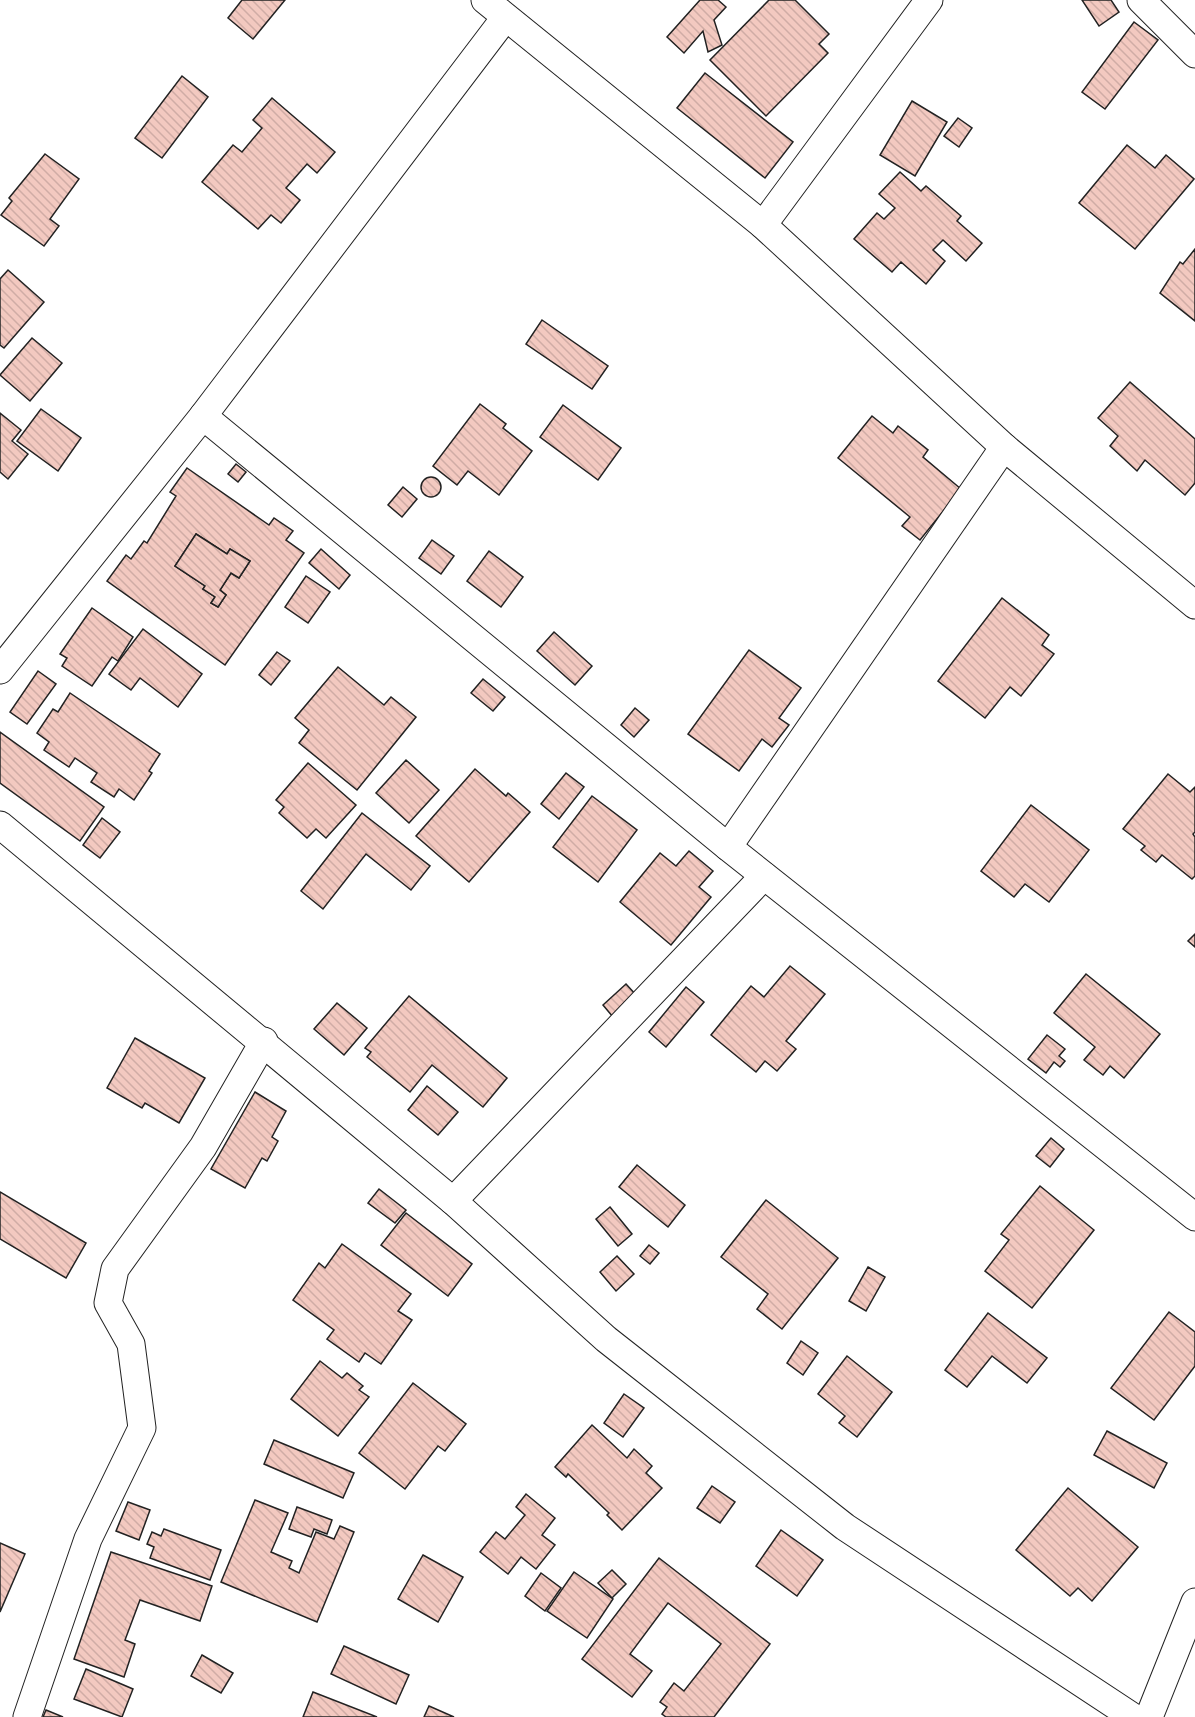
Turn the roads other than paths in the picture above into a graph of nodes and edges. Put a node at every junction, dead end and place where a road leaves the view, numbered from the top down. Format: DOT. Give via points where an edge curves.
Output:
graph roads {
  1 [pos="485,0"];
  2 [pos="929,0"];
  3 [pos="1140,0"];
  4 [pos="506,18"];
  5 [pos="1195,54"];
  6 [pos="763,225"];
  7 [pos="203,416"];
  8 [pos="1004,447"];
  9 [pos="1195,605"];
  10 [pos="0,670"];
  11 [pos="0,825"];
  12 [pos="728,847"];
  13 [pos="764,876"];
  14 [pos="264,1041"];
  15 [pos="453,1201"];
  16 [pos="1195,1217"];
  17 [pos="1195,1602"];
  18 [pos="27,1717"];
  19 [pos="1133,1717"];
  20 [pos="1149,1717"];
  1 -- 4 [label="street"];
  2 -- 6 [label="street"];
  3 -- 5 [label="street"];
  4 -- 6 [label="street"];
  4 -- 7 [label="street"];
  6 -- 8 [label="street"];
  7 -- 10 [label="street"];
  7 -- 12 [label="street"];
  8 -- 9 [label="street"];
  8 -- 12 [label="street"];
  11 -- 14 [label="street"];
  12 -- 13 [label="street"];
  13 -- 15 [label="street"];
  13 -- 16 [label="street"];
  14 -- 15 [label="street"];
  14 -- 18 [label="street" via="203,1147 115,1269 108,1303 130,1344 142,1428 88,1539"];
  15 -- 19 [label="street" via="606,1339 845,1527"];
  17 -- 20 [label="street"];
}
